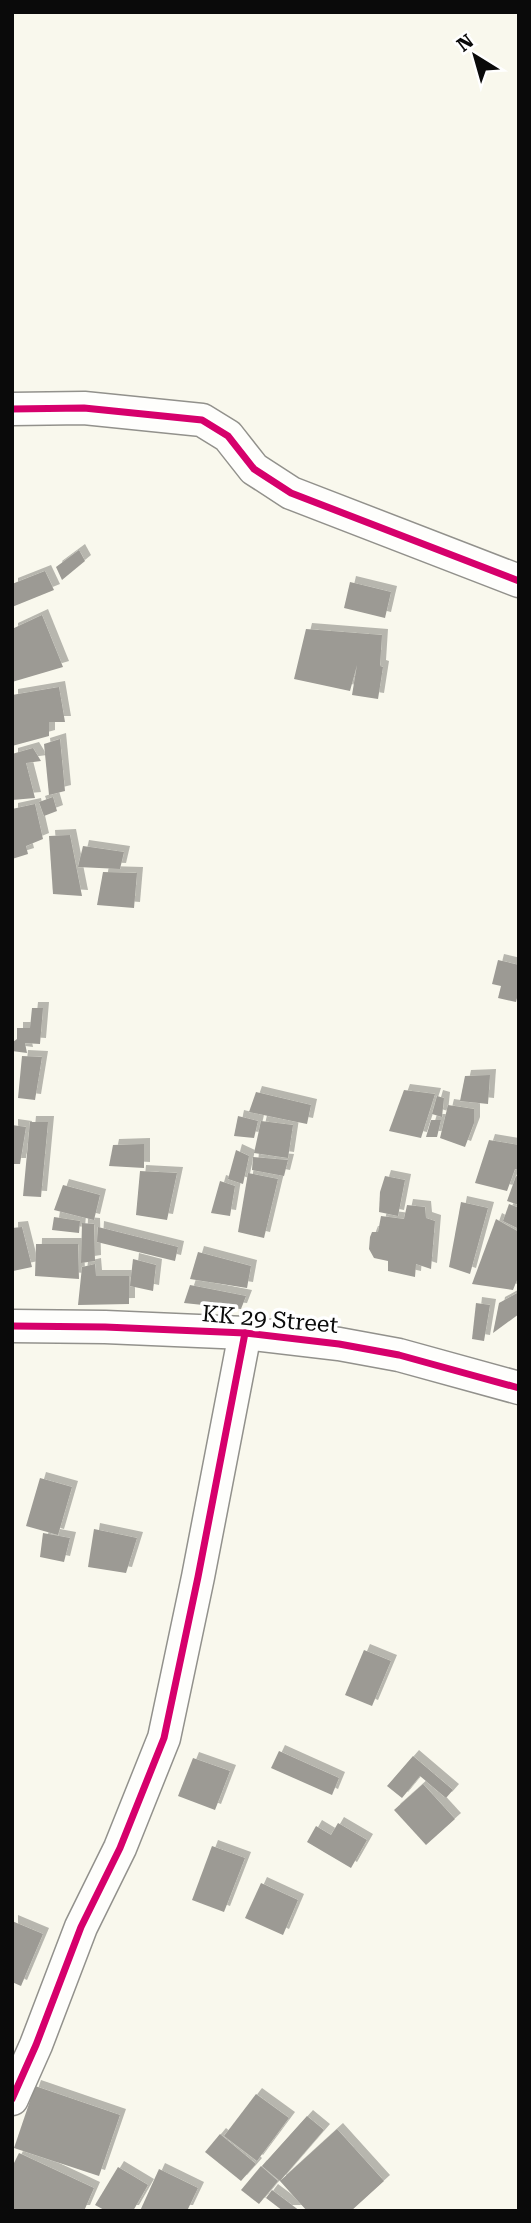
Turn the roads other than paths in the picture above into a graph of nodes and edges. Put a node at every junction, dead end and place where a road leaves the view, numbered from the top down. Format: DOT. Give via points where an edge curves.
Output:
graph roads {
  1 [pos="12,409"];
  2 [pos="519,581"];
  3 [pos="12,1326"];
  4 [pos="245,1333"];
  5 [pos="519,1388"];
  6 [pos="12,2099"];
  1 -- 2 [label="street" via="84,408 202,420 228,436 254,469 291,493"];
  3 -- 4 [label="street, KK 29 Street"];
  4 -- 5 [label="street, KK 29 Street" via="399,1355"];
  4 -- 6 [label="street" via="164,1738"];
}
